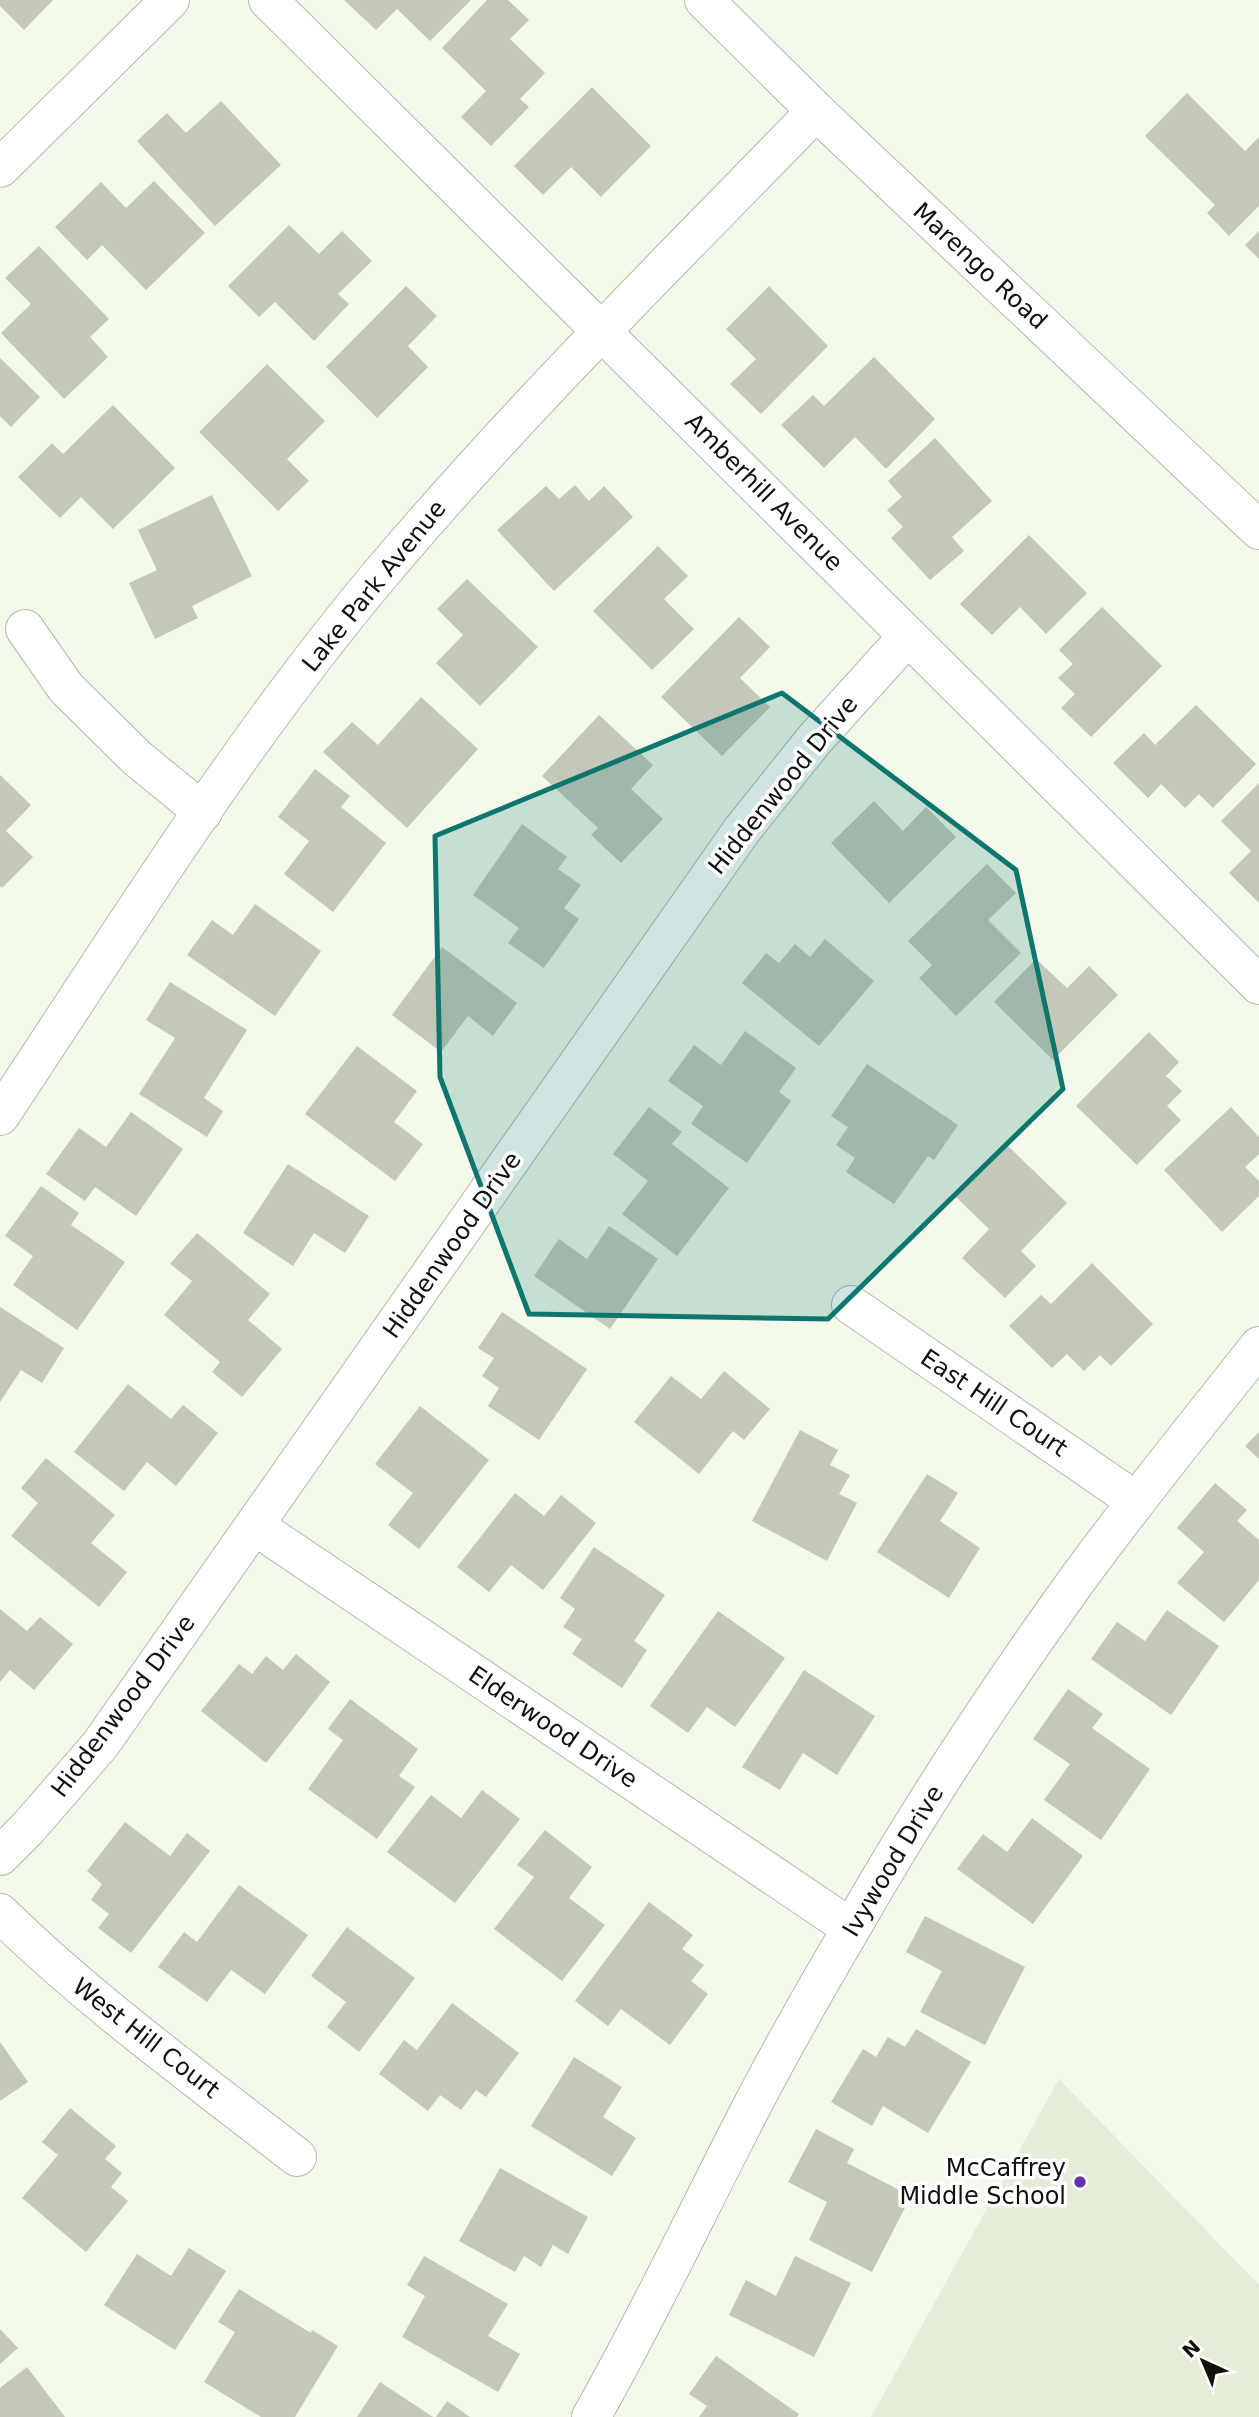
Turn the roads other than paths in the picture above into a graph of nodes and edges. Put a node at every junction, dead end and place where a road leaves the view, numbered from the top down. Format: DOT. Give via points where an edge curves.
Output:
graph roads {
  1 [pos="170,0"];
  2 [pos="268,0"];
  3 [pos="704,0"];
  4 [pos="816,111"];
  5 [pos="0,168"];
  6 [pos="603,332"];
  7 [pos="1259,530"];
  8 [pos="25,629"];
  9 [pos="908,636"];
  10 [pos="203,812"];
  11 [pos="1259,985"];
  12 [pos="0,1116"];
  13 [pos="851,1305"];
  14 [pos="1259,1346"];
  15 [pos="1136,1501"];
  16 [pos="255,1526"];
  17 [pos="0,1856"];
  18 [pos="0,1913"];
  19 [pos="851,1928"];
  20 [pos="298,2157"];
  21 [pos="591,2417"];
  1 -- 5 [label="street"];
  2 -- 6 [label="street, Amberhill Avenue"];
  3 -- 4 [label="street, Marengo Road"];
  4 -- 6 [label="street, Lake Park Avenue"];
  4 -- 7 [label="street, Marengo Road"];
  6 -- 9 [label="street, Amberhill Avenue"];
  6 -- 10 [label="street, Lake Park Avenue" via="482,457 377,579 278,705"];
  8 -- 10 [label="street" via="65,688"];
  9 -- 11 [label="street, Amberhill Avenue"];
  9 -- 16 [label="street, Hiddenwood Drive" via="814,740 742,830"];
  10 -- 12 [label="street, Lake Park Avenue"];
  13 -- 15 [label="street, East Hill Court"];
  14 -- 15 [label="street, Ivywood Drive"];
  15 -- 19 [label="street, Ivywood Drive" via="986,1713"];
  16 -- 17 [label="street, Hiddenwood Drive" via="100,1745"];
  16 -- 19 [label="street, Elderwood Drive"];
  18 -- 20 [label="street, West Hill Court" via="96,2001"];
  19 -- 21 [label="street, Ivywood Drive" via="752,2105"];
}
